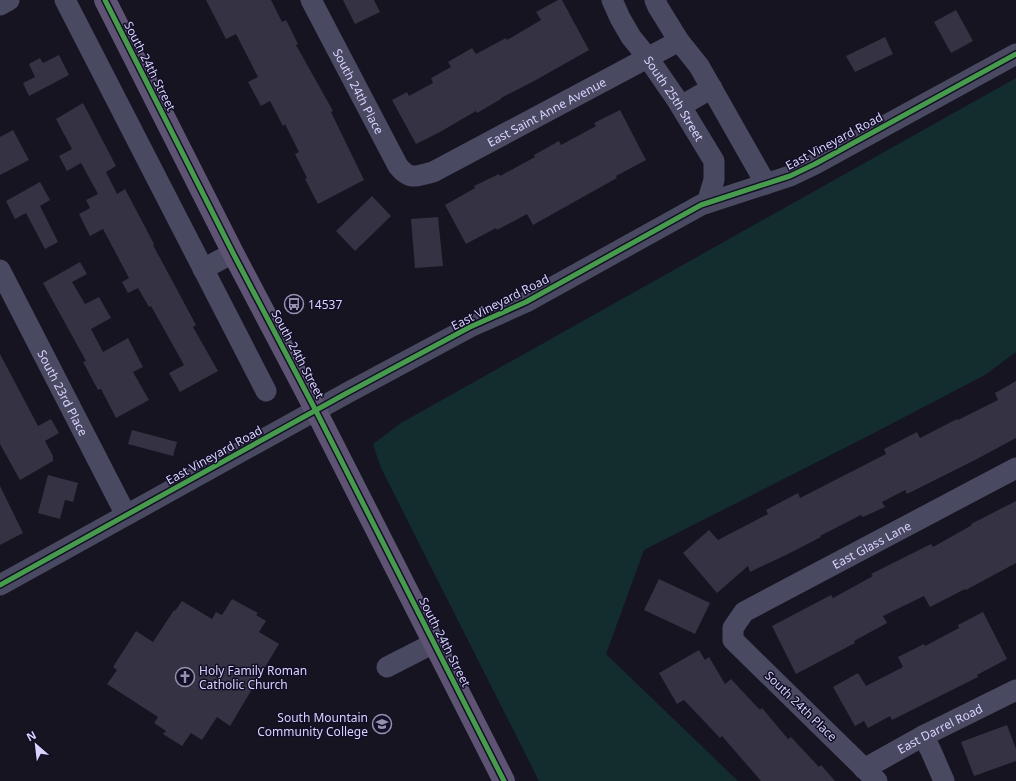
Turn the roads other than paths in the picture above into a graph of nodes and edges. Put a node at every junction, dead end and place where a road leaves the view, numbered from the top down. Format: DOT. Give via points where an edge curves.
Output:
graph roads {
  1 [pos="9,0"];
  2 [pos="65,0"];
  3 [pos="105,0"];
  4 [pos="311,0"];
  5 [pos="612,0"];
  6 [pos="655,0"];
  7 [pos="0,5"];
  8 [pos="679,42"];
  9 [pos="1016,54"];
  10 [pos="648,58"];
  11 [pos="712,88"];
  12 [pos="681,106"];
  13 [pos="413,177"];
  14 [pos="766,184"];
  15 [pos="707,203"];
  16 [pos="234,253"];
  17 [pos="0,270"];
  18 [pos="203,270"];
  19 [pos="266,391"];
  20 [pos="316,411"];
  21 [pos="1016,468"];
  22 [pos="126,515"];
  23 [pos="0,585"];
  24 [pos="733,628"];
  25 [pos="434,643"];
  26 [pos="387,667"];
  27 [pos="1016,690"];
  28 [pos="924,736"];
  29 [pos="871,775"];
  30 [pos="504,781"];
  31 [pos="944,781"];
  1 -- 7 [label="street"];
  2 -- 18 [label="street"];
  3 -- 16 [label="main road, South 24th Street"];
  4 -- 13 [label="street, South 24th Place" via="398,166 404,173"];
  5 -- 10 [label="street, South 25th Street" via="631,37"];
  6 -- 8 [label="street"];
  8 -- 10 [label="street, East Saint Anne Avenue"];
  8 -- 11 [label="street" via="699,66"];
  9 -- 14 [label="street, East Vineyard Road" via="815,164"];
  10 -- 12 [label="street, South 25th Street"];
  10 -- 13 [label="street, East Saint Anne Avenue" via="433,172"];
  11 -- 12 [label="street"];
  11 -- 14 [label="street"];
  12 -- 15 [label="street, South 25th Street" via="714,161 714,180"];
  14 -- 15 [label="street, East Vineyard Road"];
  15 -- 20 [label="street, East Vineyard Road" via="526,302 470,327"];
  16 -- 18 [label="street"];
  16 -- 20 [label="main road, South 24th Street"];
  17 -- 22 [label="street, South 23rd Place"];
  18 -- 19 [label="street"];
  20 -- 22 [label="street, East Vineyard Road"];
  20 -- 25 [label="main road, South 24th Street"];
  21 -- 24 [label="street, East Glass Lane" via="744,612"];
  22 -- 23 [label="street, East Vineyard Road"];
  24 -- 29 [label="street, South 24th Place" via="733,640"];
  25 -- 26 [label="street"];
  25 -- 30 [label="main road, South 24th Street"];
  27 -- 28 [label="street, East Darrel Road"];
  28 -- 29 [label="street, East Darrel Road"];
  28 -- 31 [label="street"];
}
